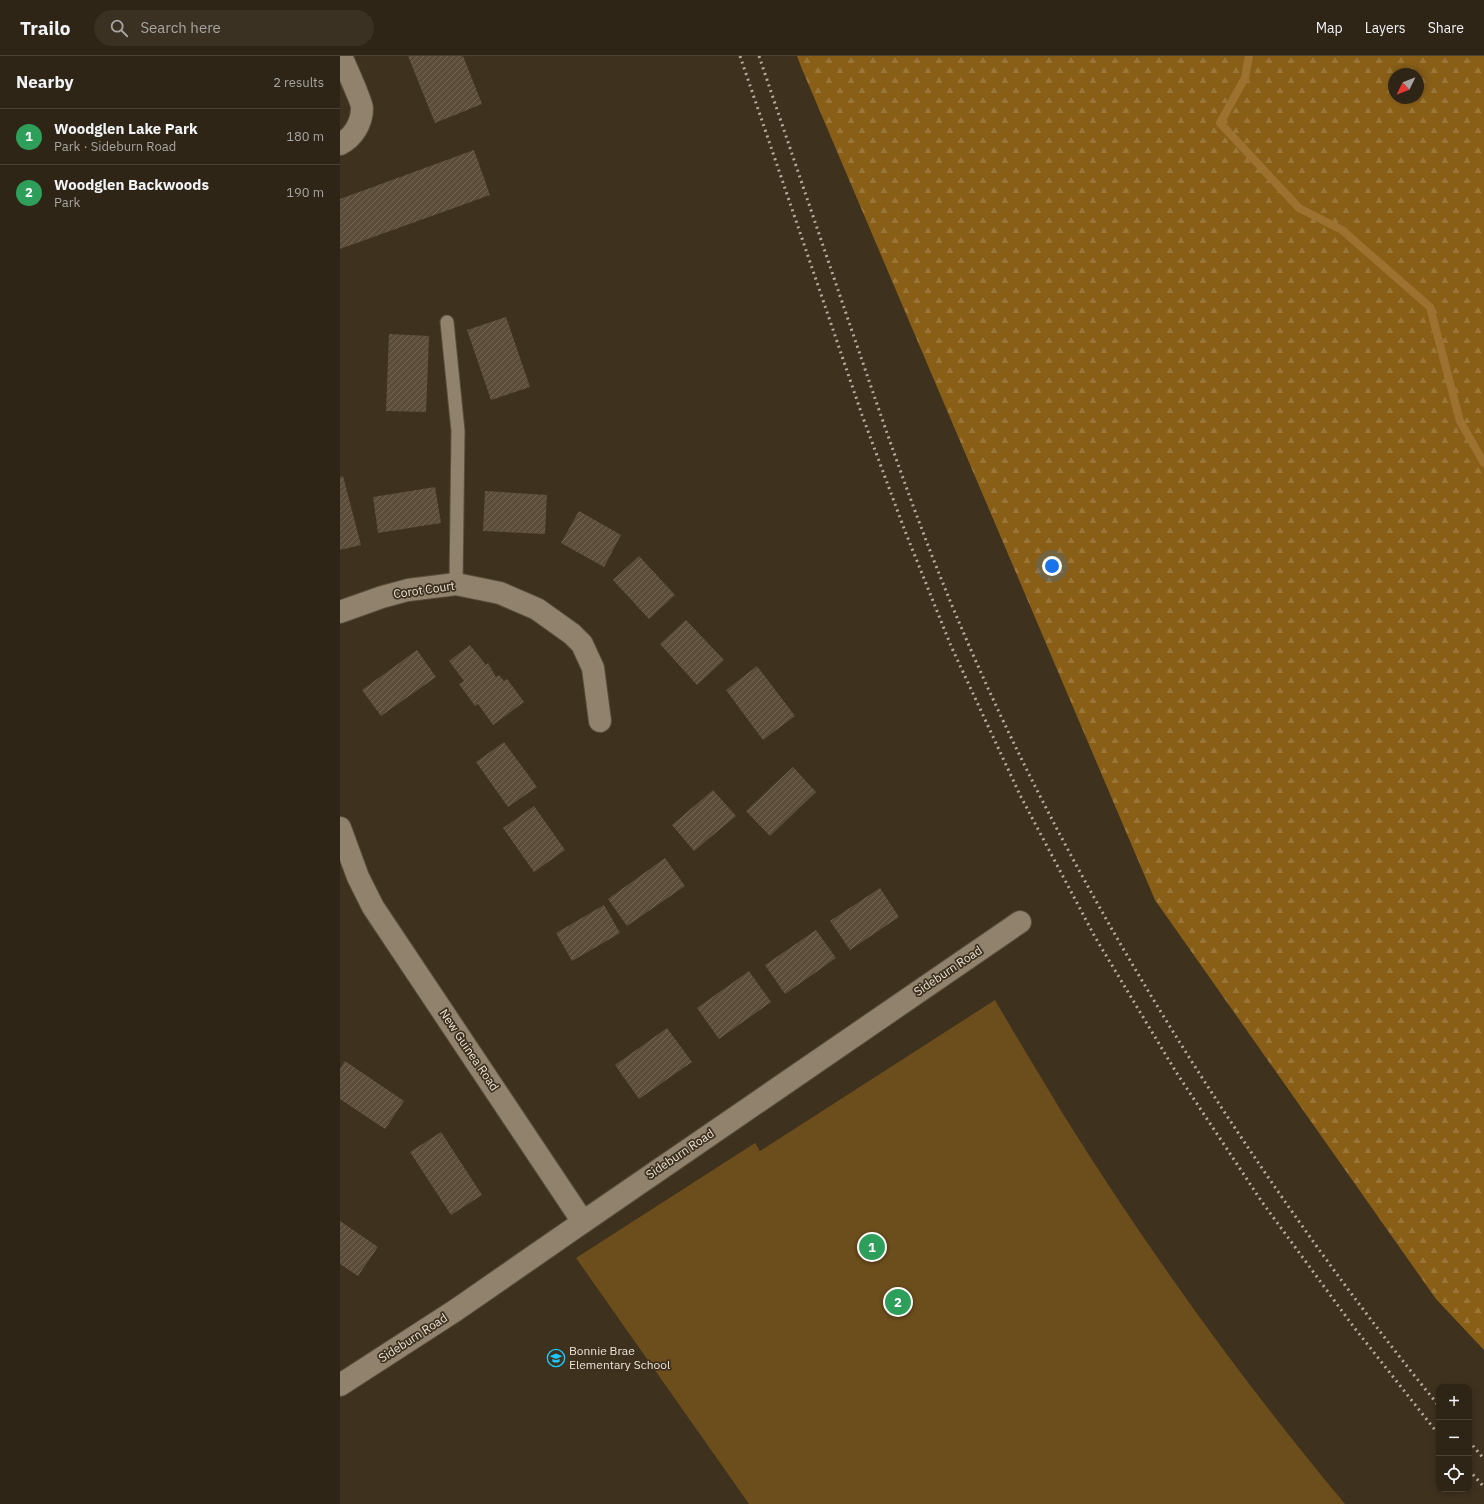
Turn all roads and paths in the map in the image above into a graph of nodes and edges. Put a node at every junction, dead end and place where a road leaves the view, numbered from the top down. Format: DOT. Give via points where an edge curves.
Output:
graph roads {
  1 [pos="341,56"];
  2 [pos="340,144"];
  3 [pos="448,322"];
  4 [pos="456,584"];
  5 [pos="340,612"];
  6 [pos="600,721"];
  7 [pos="340,828"];
  8 [pos="340,858"];
  9 [pos="358,877"];
  10 [pos="1020,922"];
  11 [pos="583,1222"];
  12 [pos="340,1385"];
  1 -- 2 [label="street" via="362,108 357,130"];
  3 -- 4 [label="lane" via="458,431"];
  4 -- 5 [label="street, Corot Court" via="408,590"];
  4 -- 6 [label="street, Corot Court" via="500,593 537,609 572,634 582,644 593,668"];
  7 -- 9 [label="street, New Guinea Road"];
  8 -- 9 [label="street, New Guinea Road"];
  9 -- 11 [label="street, New Guinea Road" via="373,907"];
  10 -- 11 [label="street, Sideburn Road"];
  11 -- 12 [label="street, Sideburn Road" via="456,1310"];
}
